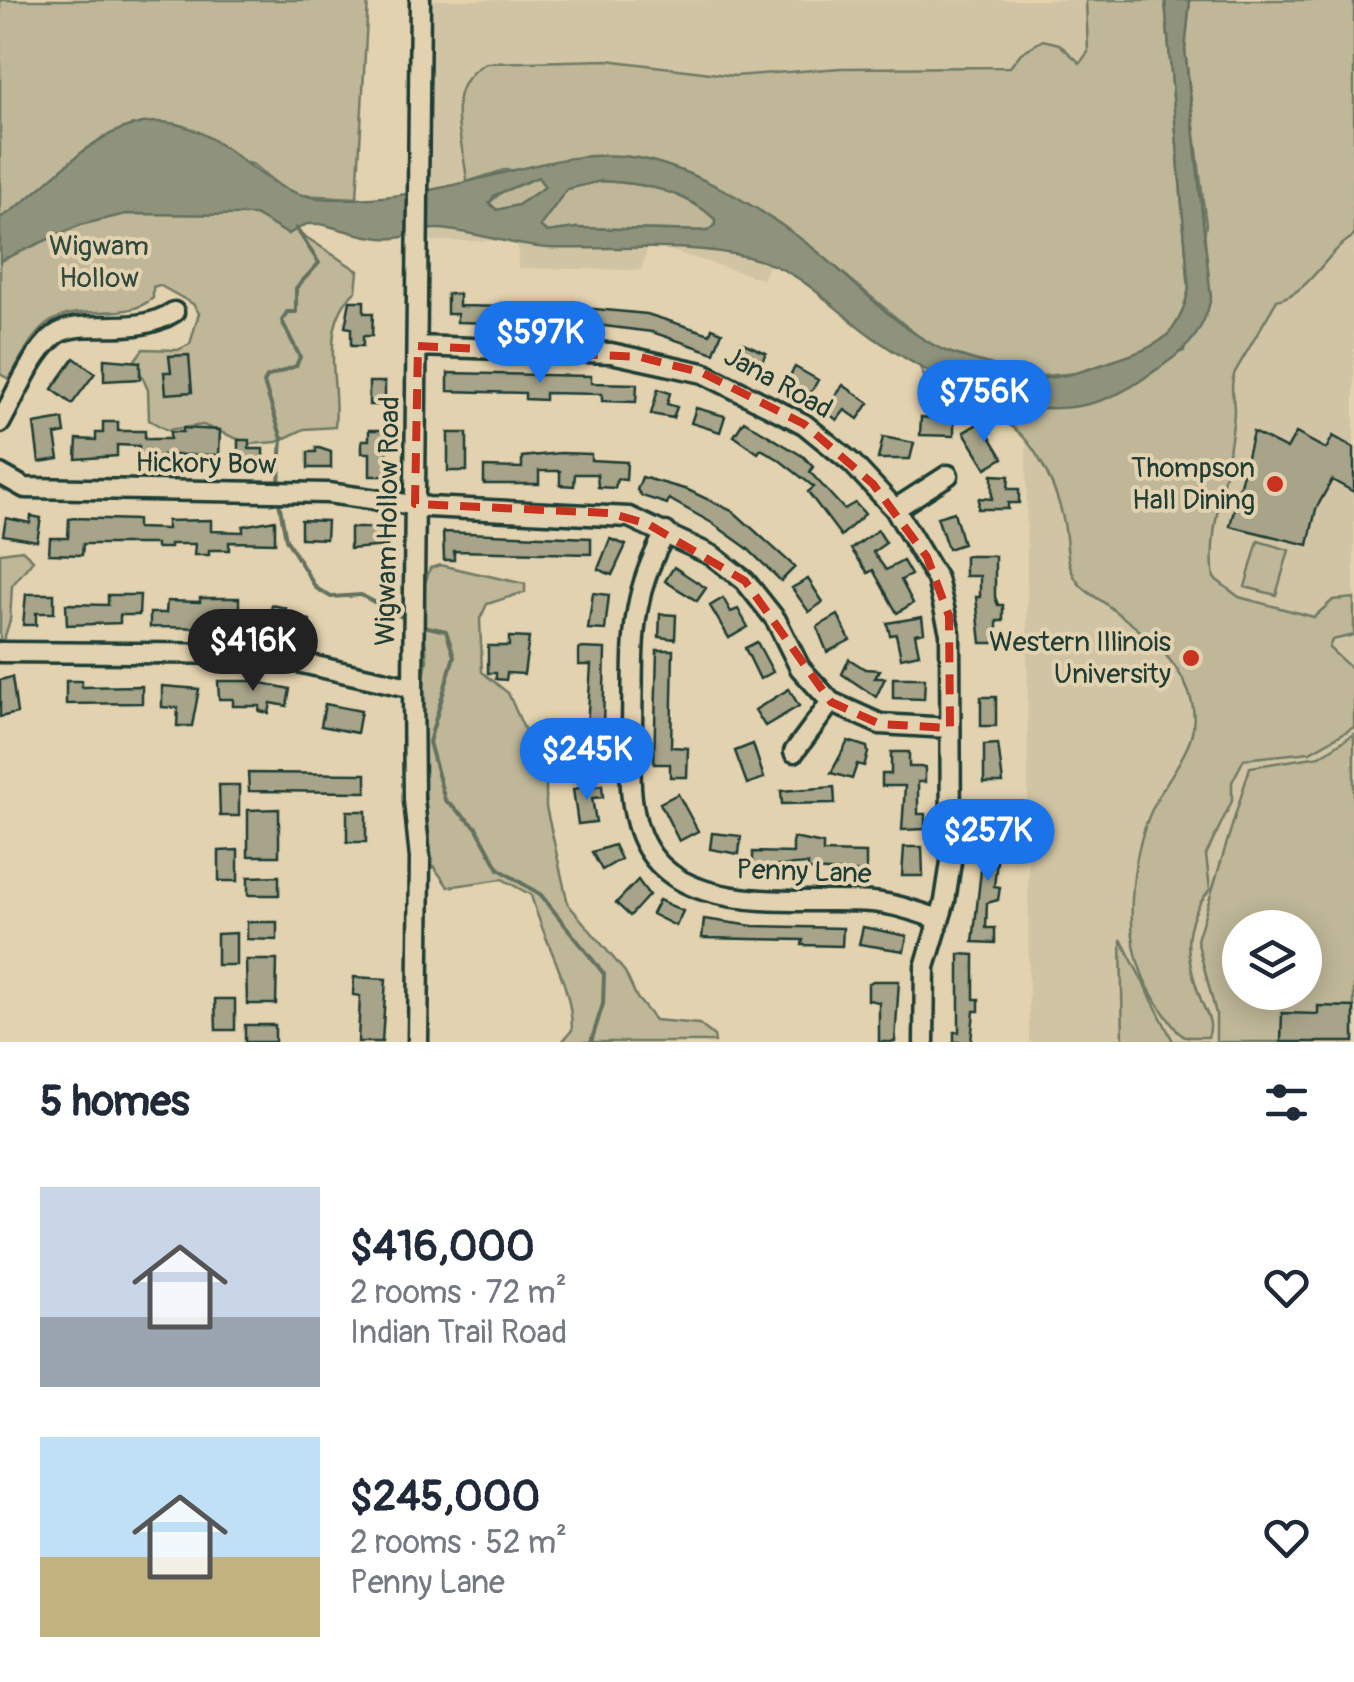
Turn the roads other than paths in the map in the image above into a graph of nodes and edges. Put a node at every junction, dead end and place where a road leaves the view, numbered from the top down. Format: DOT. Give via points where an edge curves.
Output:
graph roads {
  1 [pos="420,0"];
  2 [pos="174,312"];
  3 [pos="418,346"];
  4 [pos="0,423"];
  5 [pos="0,474"];
  6 [pos="948,475"];
  7 [pos="415,504"];
  8 [pos="894,509"];
  9 [pos="666,532"];
  10 [pos="0,652"];
  11 [pos="413,688"];
  12 [pos="831,702"];
  13 [pos="950,728"];
  14 [pos="794,752"];
  15 [pos="939,920"];
  16 [pos="418,1042"];
  17 [pos="924,1042"];
  1 -- 3 [label="street, Wigwam Hollow Road"];
  2 -- 4 [label="street" via="139,328 72,328 54,336"];
  3 -- 7 [label="street, Wigwam Hollow Road"];
  3 -- 8 [label="street, Jana Road" via="611,352 702,373 804,424"];
  5 -- 7 [label="street, Hickory Bow" via="25,488 328,493"];
  6 -- 8 [label="street"];
  7 -- 9 [label="street, Hickory Bow" via="609,513"];
  7 -- 11 [label="street, Wigwam Hollow Road"];
  8 -- 13 [label="street, Jana Road" via="927,557 946,601"];
  9 -- 12 [label="street, Hickory Bow" via="745,581 776,620 800,668"];
  9 -- 15 [label="street, Penny Lane" via="636,605 630,768 634,816 660,863 678,880 721,896 871,902"];
  10 -- 11 [label="street" via="262,654"];
  11 -- 16 [label="street, Wigwam Hollow Road"];
  12 -- 13 [label="street" via="880,724"];
  12 -- 14 [label="street"];
  13 -- 15 [label="street, Jana Road" via="950,862"];
  15 -- 17 [label="street, Jana Road" via="925,967"];
}
